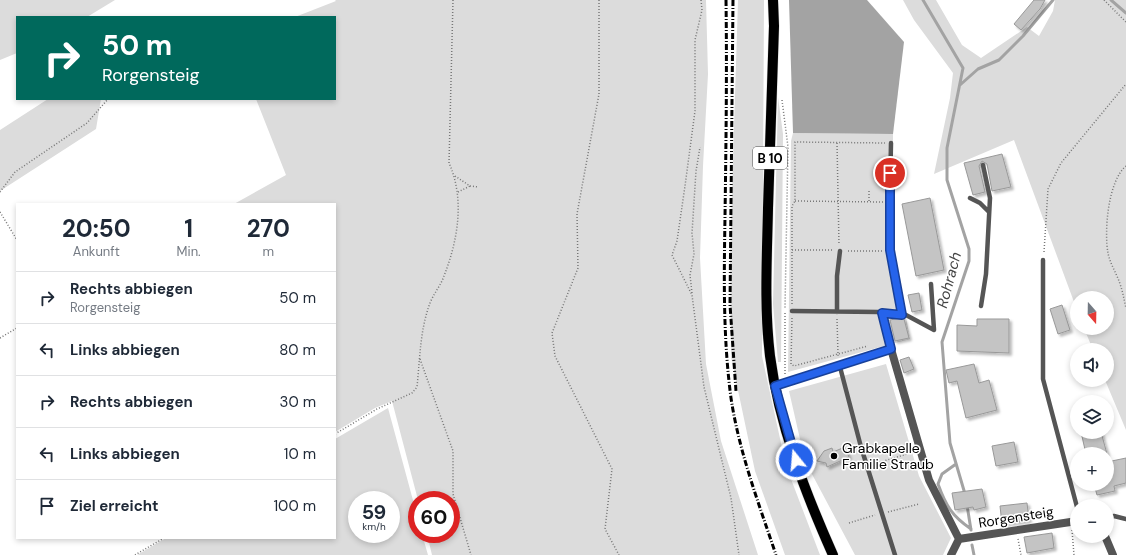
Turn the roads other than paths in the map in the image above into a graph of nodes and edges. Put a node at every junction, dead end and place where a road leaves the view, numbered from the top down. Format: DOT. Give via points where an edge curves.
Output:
graph roads {
  1 [pos="773,0"];
  2 [pos="891,143"];
  3 [pos="983,165"];
  4 [pos="970,198"];
  5 [pos="989,212"];
  6 [pos="840,251"];
  7 [pos="1043,260"];
  8 [pos="931,284"];
  9 [pos="981,306"];
  10 [pos="792,311"];
  11 [pos="837,312"];
  12 [pos="882,313"];
  13 [pos="902,315"];
  14 [pos="891,349"];
  15 [pos="840,367"];
  16 [pos="780,385"];
  17 [pos="1075,499"];
  18 [pos="1114,516"];
  19 [pos="1126,519"];
  20 [pos="1070,522"];
  21 [pos="959,539"];
  22 [pos="1108,543"];
  23 [pos="833,555"];
  24 [pos="895,555"];
  25 [pos="951,555"];
  26 [pos="1113,555"];
  1 -- 16 [label="main road, B 10" via="766,315 770,357"];
  2 -- 13 [label="lane" via="890,250"];
  3 -- 5 [label="lane" via="990,198"];
  4 -- 5 [label="lane"];
  5 -- 9 [label="lane" via="986,274"];
  6 -- 11 [label="lane"];
  7 -- 17 [label="lane" via="1043,379"];
  8 -- 13 [label="lane" via="934,330"];
  10 -- 11 [label="lane"];
  11 -- 12 [label="lane"];
  12 -- 13 [label="lane"];
  12 -- 14 [label="lane"];
  14 -- 15 [label="street"];
  14 -- 21 [label="street" via="929,480"];
  15 -- 16 [label="street"];
  15 -- 24 [label="lane"];
  16 -- 23 [label="main road, B 10" via="796,460"];
  18 -- 19 [label="lane"];
  20 -- 21 [label="street, Rorgensteig"];
  21 -- 25 [label="street"];
  22 -- 26 [label="street"];
}
